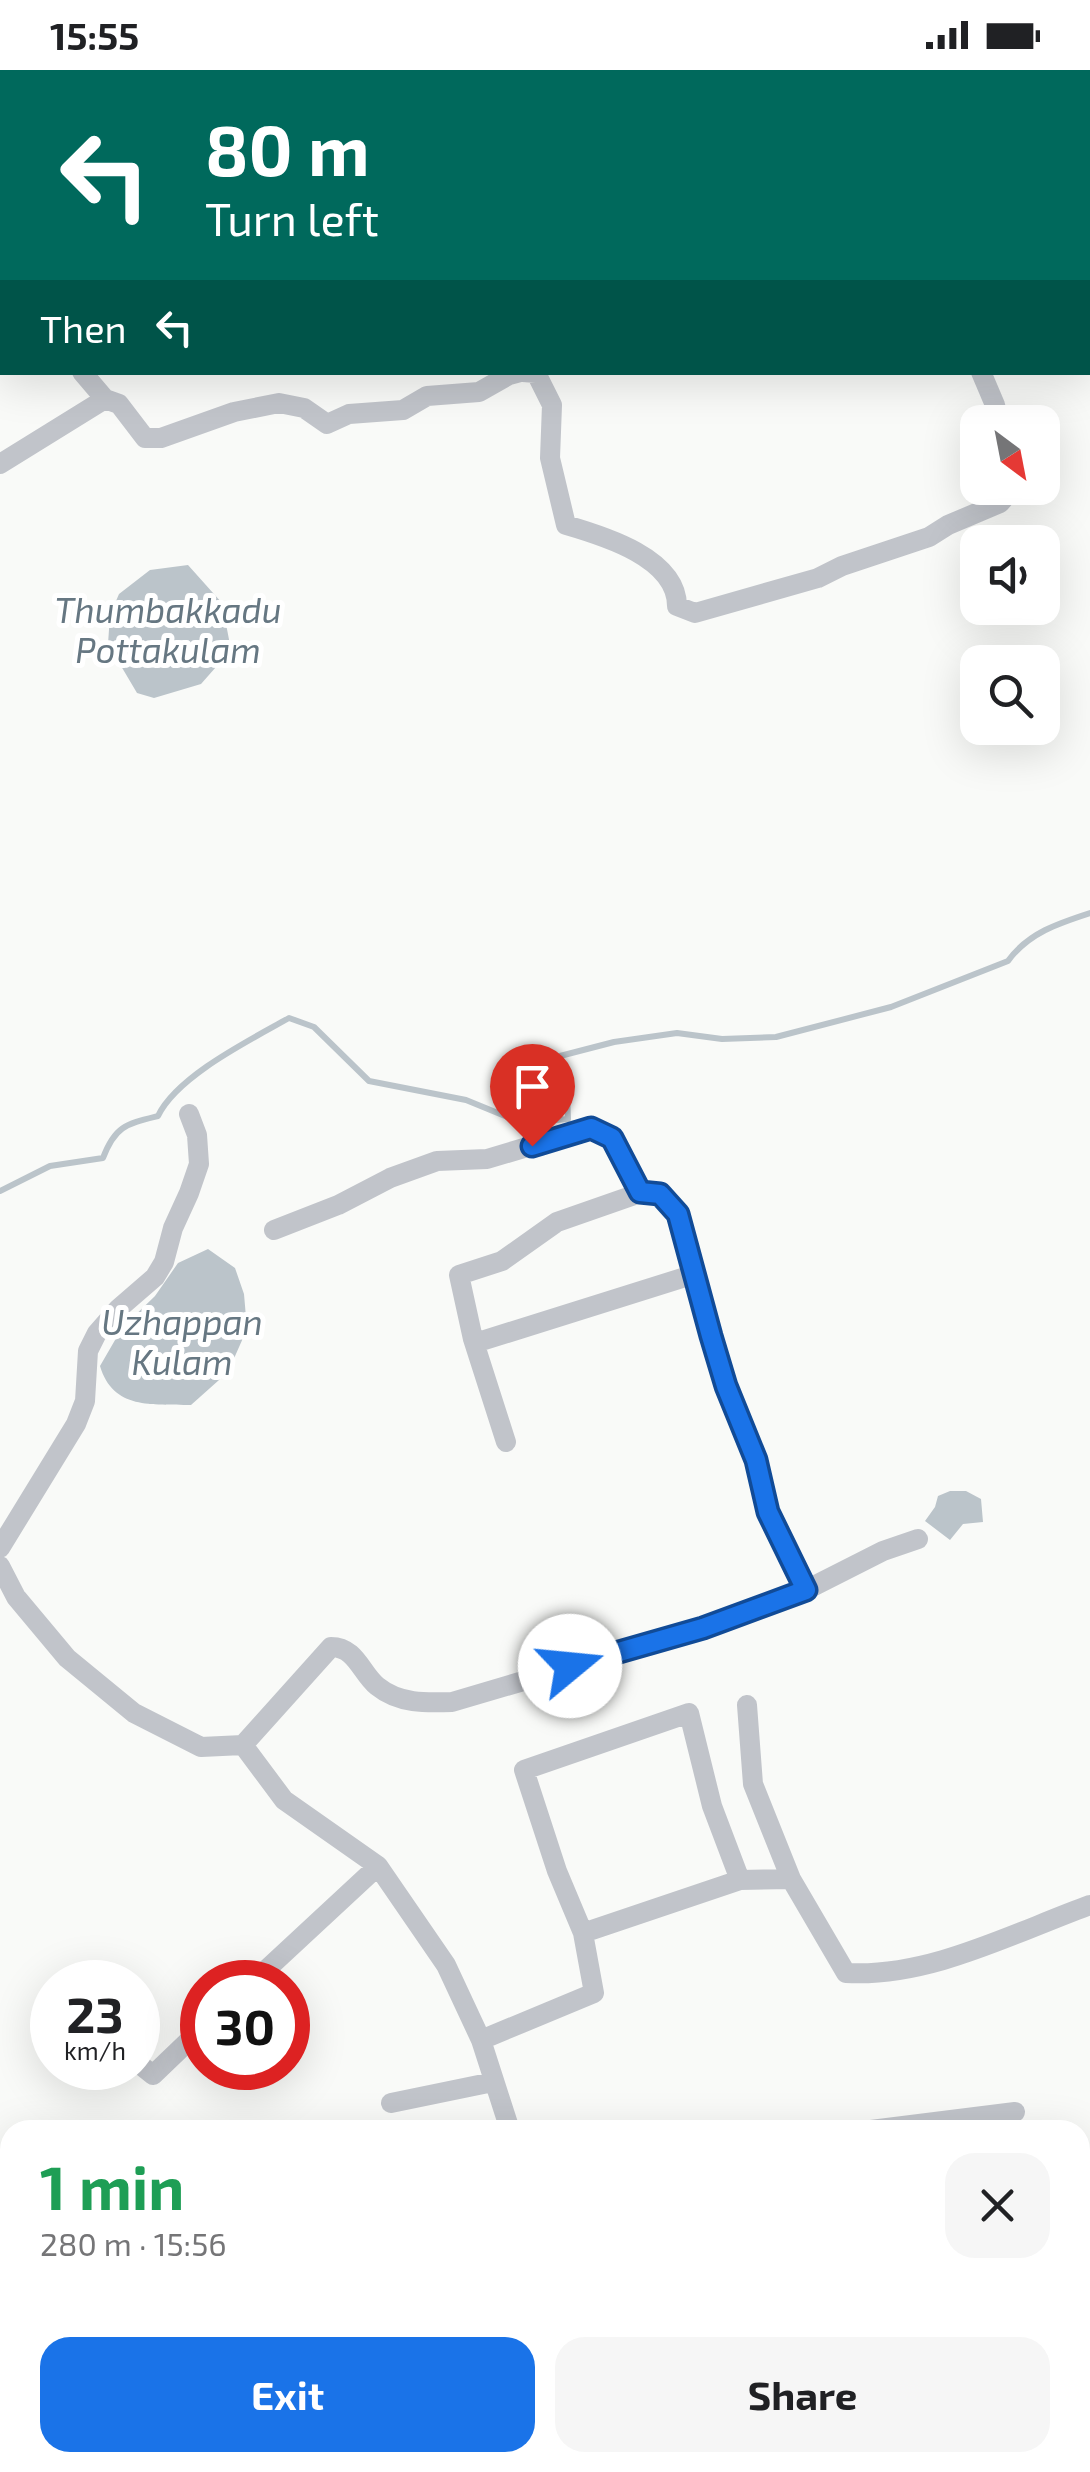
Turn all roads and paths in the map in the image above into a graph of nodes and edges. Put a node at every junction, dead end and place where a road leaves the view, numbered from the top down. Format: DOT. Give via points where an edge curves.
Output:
graph roads {
  1 [pos="85,375"];
  2 [pos="508,375"];
  3 [pos="538,375"];
  4 [pos="982,375"];
  5 [pos="105,399"];
  6 [pos="995,405"];
  7 [pos="0,464"];
  8 [pos="998,505"];
  9 [pos="189,1114"];
  10 [pos="640,1192"];
  11 [pos="274,1230"];
  12 [pos="695,1274"];
  13 [pos="475,1344"];
  14 [pos="506,1442"];
  15 [pos="918,1539"];
  16 [pos="0,1548"];
  17 [pos="0,1566"];
  18 [pos="806,1590"];
  19 [pos="747,1706"];
  20 [pos="242,1745"];
  21 [pos="378,1866"];
  22 [pos="740,1880"];
  23 [pos="791,1880"];
  24 [pos="1090,1905"];
  25 [pos="582,1933"];
  26 [pos="277,1960"];
  27 [pos="480,2040"];
  28 [pos="180,2049"];
  29 [pos="160,2068"];
  30 [pos="493,2082"];
  31 [pos="391,2103"];
  32 [pos="1016,2112"];
  33 [pos="506,2120"];
  34 [pos="973,2120"];
  1 -- 5 [label="street"];
  2 -- 5 [label="street" via="479,392 427,396 403,410 349,414 327,424 304,408 279,403 161,438 145,438 119,404"];
  3 -- 8 [label="street" via="552,405 550,458 566,525 632,547 666,577 677,592 676,606 695,614 818,578"];
  4 -- 6 [label="street"];
  5 -- 7 [label="street"];
  9 -- 16 [label="street" via="200,1164 164,1262 88,1350 86,1401 76,1424"];
  10 -- 11 [label="street" via="612,1138 591,1128 488,1159 437,1161"];
  10 -- 12 [label="street" via="660,1194 678,1214"];
  10 -- 13 [label="street" via="556,1222 502,1260 459,1274"];
  12 -- 13 [label="street"];
  12 -- 18 [label="street" via="768,1512"];
  13 -- 14 [label="street"];
  15 -- 18 [label="street"];
  17 -- 20 [label="street" via="67,1658 134,1713 201,1746"];
  18 -- 20 [label="street" via="703,1628 452,1702 410,1703 376,1686 345,1650 331,1648"];
  19 -- 23 [label="street" via="753,1784"];
  20 -- 21 [label="street" via="284,1800"];
  21 -- 26 [label="street"];
  21 -- 27 [label="street" via="446,1965"];
  22 -- 23 [label="street"];
  22 -- 25 [label="street"];
  22 -- 25 [label="street" via="712,1806 689,1713 634,1730 524,1770"];
  23 -- 24 [label="street" via="846,1973 942,1960"];
  25 -- 27 [label="street" via="594,1994"];
  27 -- 30 [label="street"];
  28 -- 29 [label="street"];
  30 -- 31 [label="street"];
  30 -- 33 [label="street"];
  32 -- 34 [label="street"];
}
